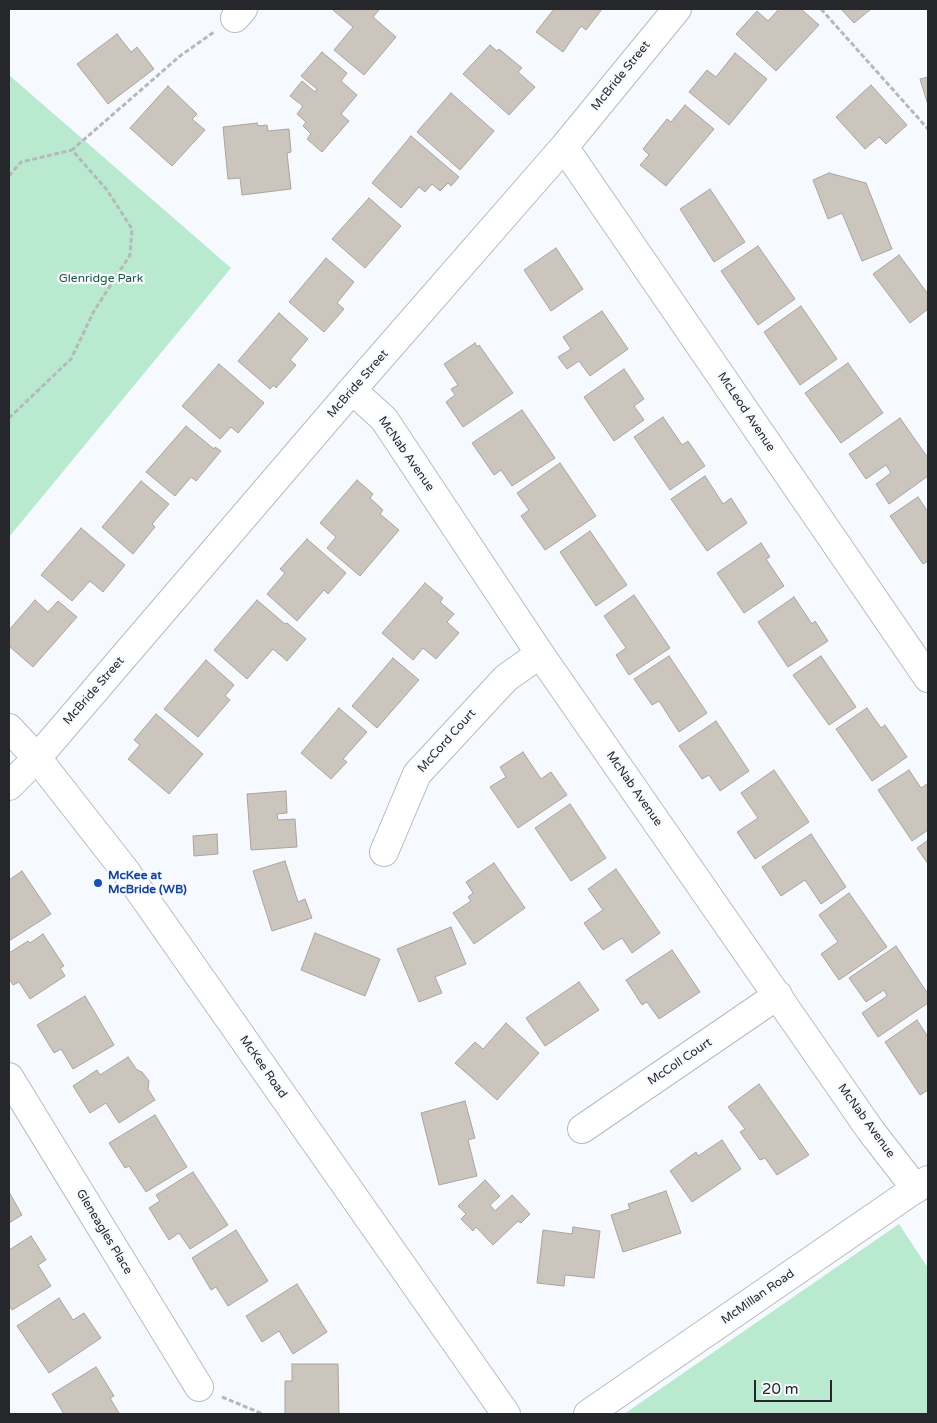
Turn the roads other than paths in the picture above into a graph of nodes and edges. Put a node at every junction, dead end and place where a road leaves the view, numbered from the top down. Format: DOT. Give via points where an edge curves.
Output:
graph roads {
  1 [pos="677,9"];
  2 [pos="564,147"];
  3 [pos="352,390"];
  4 [pos="540,654"];
  5 [pos="928,678"];
  6 [pos="9,728"];
  7 [pos="37,758"];
  8 [pos="9,786"];
  9 [pos="384,852"];
  10 [pos="778,995"];
  11 [pos="9,1078"];
  12 [pos="582,1128"];
  13 [pos="922,1185"];
  14 [pos="198,1387"];
  15 [pos="506,1414"];
  16 [pos="588,1414"];
  1 -- 2 [label="street, McBride Street"];
  2 -- 3 [label="street, McBride Street"];
  2 -- 5 [label="street, McLeod Avenue"];
  3 -- 4 [label="street, McNab Avenue" via="384,419"];
  3 -- 7 [label="street, McBride Street"];
  4 -- 9 [label="street, McCord Court" via="506,678 417,774"];
  4 -- 10 [label="street, McNab Avenue"];
  6 -- 7 [label="street, McKee Road"];
  7 -- 8 [label="street"];
  7 -- 15 [label="street, McKee Road" via="128,873"];
  10 -- 12 [label="street, McColl Court"];
  10 -- 13 [label="street, McNab Avenue" via="871,1131"];
  11 -- 14 [label="street, Gleneagles Place"];
  13 -- 16 [label="street, McMillan Road"];
}
